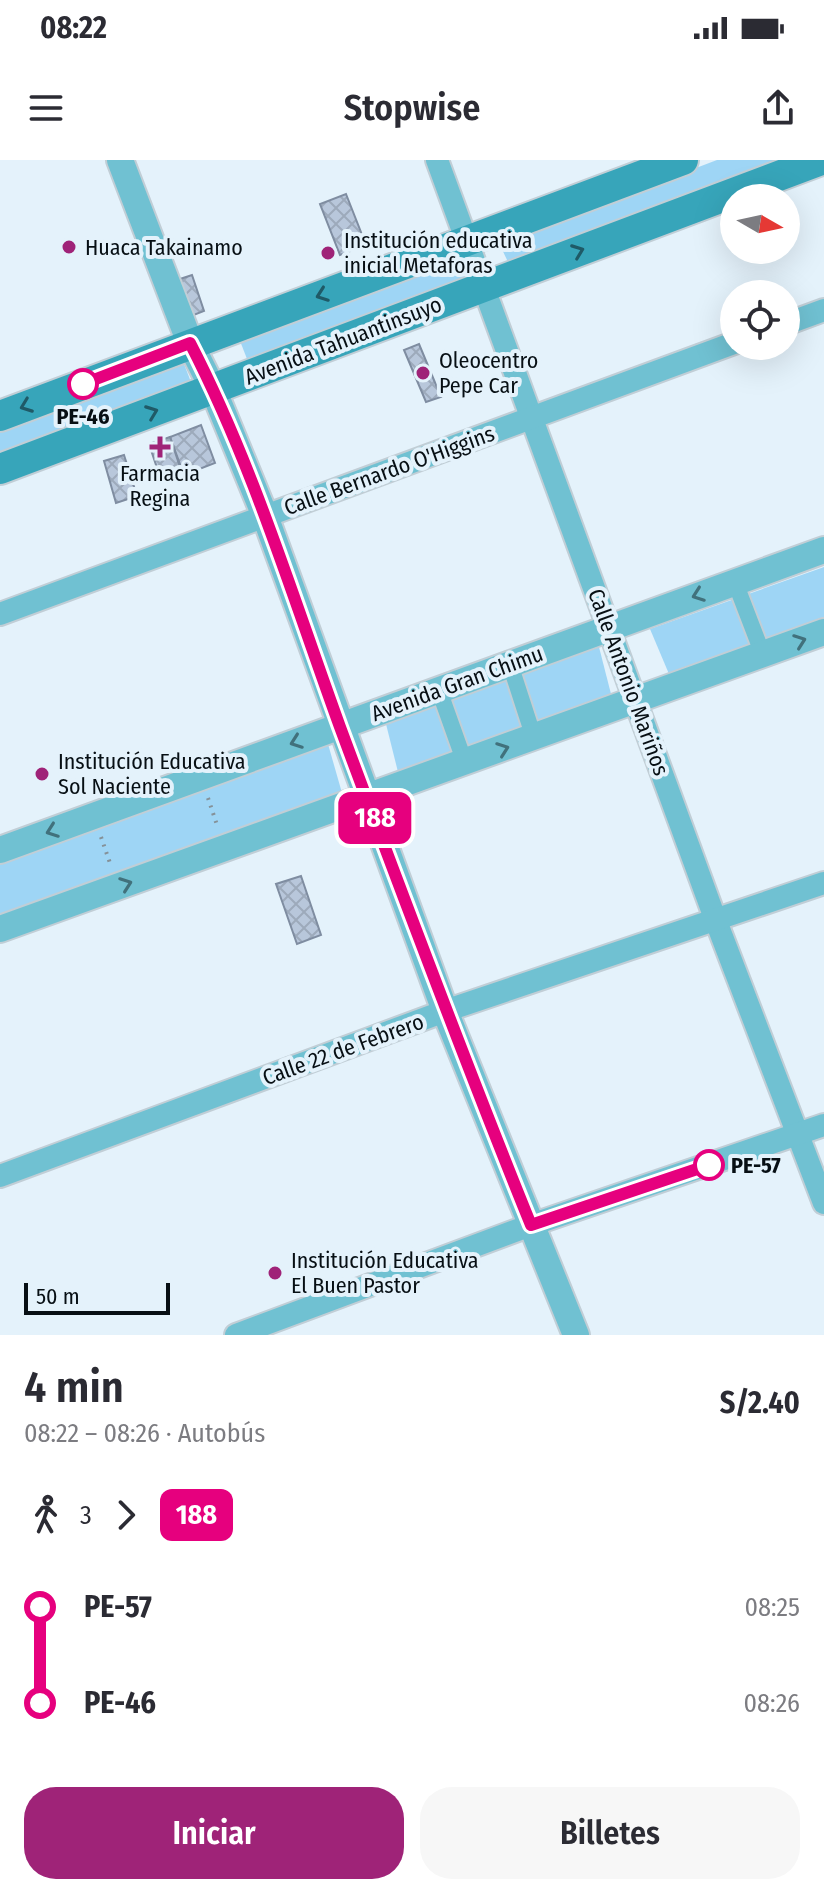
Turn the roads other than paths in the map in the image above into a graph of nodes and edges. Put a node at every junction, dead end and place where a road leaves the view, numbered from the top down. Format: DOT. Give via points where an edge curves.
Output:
graph roads {
  1 [pos="120,160"];
  2 [pos="437,160"];
  3 [pos="683,160"];
  4 [pos="821,160"];
  5 [pos="466,242"];
  6 [pos="483,287"];
  7 [pos="824,310"];
  8 [pos="800,319"];
  9 [pos="190,343"];
  10 [pos="720,348"];
  11 [pos="213,389"];
  12 [pos="0,416"];
  13 [pos="531,418"];
  14 [pos="0,469"];
  15 [pos="265,516"];
  16 [pos="824,550"];
  17 [pos="735,582"];
  18 [pos="0,614"];
  19 [pos="610,627"];
  20 [pos="824,632"];
  21 [pos="763,655"];
  22 [pos="510,664"];
  23 [pos="439,690"];
  24 [pos="637,701"];
  25 [pos="340,726"];
  26 [pos="534,738"];
  27 [pos="465,763"];
  28 [pos="367,798"];
  29 [pos="0,850"];
  30 [pos="824,883"];
  31 [pos="716,921"];
  32 [pos="0,929"];
  33 [pos="445,1011"];
  34 [pos="824,1125"];
  35 [pos="798,1135"];
  36 [pos="0,1176"];
  37 [pos="824,1203"];
  38 [pos="531,1225"];
  39 [pos="236,1335"];
  40 [pos="576,1335"];
  1 -- 9 [label="street"];
  2 -- 5 [label="street, Calle Antonio Mariños"];
  3 -- 5 [label="main road"];
  6 -- 4 [label="main road, Avenida Tahuantinsuyo, one-way"];
  5 -- 6 [label="street, Calle Antonio Mariños"];
  5 -- 9 [label="main road, one-way"];
  6 -- 11 [label="main road, Avenida Tahuantinsuyo"];
  6 -- 13 [label="street, Calle Antonio Mariños"];
  7 -- 8 [label="street"];
  9 -- 11 [label="street"];
  9 -- 12 [label="main road, one-way"];
  10 -- 13 [label="street, Calle Bernardo O'Higgins"];
  14 -- 11 [label="main road, Avenida Tahuantinsuyo, one-way"];
  11 -- 15 [label="street"];
  13 -- 15 [label="street, Calle Bernardo O'Higgins"];
  13 -- 19 [label="street, Calle Antonio Mariños"];
  15 -- 18 [label="street, Calle Bernardo O'Higgins"];
  15 -- 25 [label="street"];
  16 -- 17 [label="street, Avenida Gran Chimu"];
  17 -- 19 [label="street, Avenida Gran Chimu, one-way"];
  17 -- 21 [label="street"];
  19 -- 22 [label="street, Avenida Gran Chimu"];
  19 -- 24 [label="street, Calle Antonio Mariños"];
  21 -- 20 [label="street, one-way"];
  21 -- 24 [label="street"];
  22 -- 23 [label="street, Avenida Gran Chimu"];
  22 -- 26 [label="street"];
  23 -- 25 [label="street, Avenida Gran Chimu"];
  23 -- 27 [label="street"];
  24 -- 26 [label="street"];
  24 -- 31 [label="street, Calle Antonio Mariños"];
  25 -- 28 [label="street"];
  25 -- 29 [label="street, Avenida Gran Chimu, one-way"];
  27 -- 26 [label="street, one-way"];
  27 -- 28 [label="street"];
  32 -- 28 [label="street, one-way"];
  28 -- 33 [label="street"];
  30 -- 31 [label="street, Calle 22 de Febrero"];
  31 -- 33 [label="street, Calle 22 de Febrero"];
  31 -- 35 [label="street, Calle Antonio Mariños"];
  33 -- 36 [label="street, Calle 22 de Febrero"];
  33 -- 38 [label="street"];
  34 -- 35 [label="street"];
  35 -- 37 [label="street, Calle Antonio Mariños"];
  35 -- 38 [label="street"];
  38 -- 39 [label="street"];
  38 -- 40 [label="street"];
}
